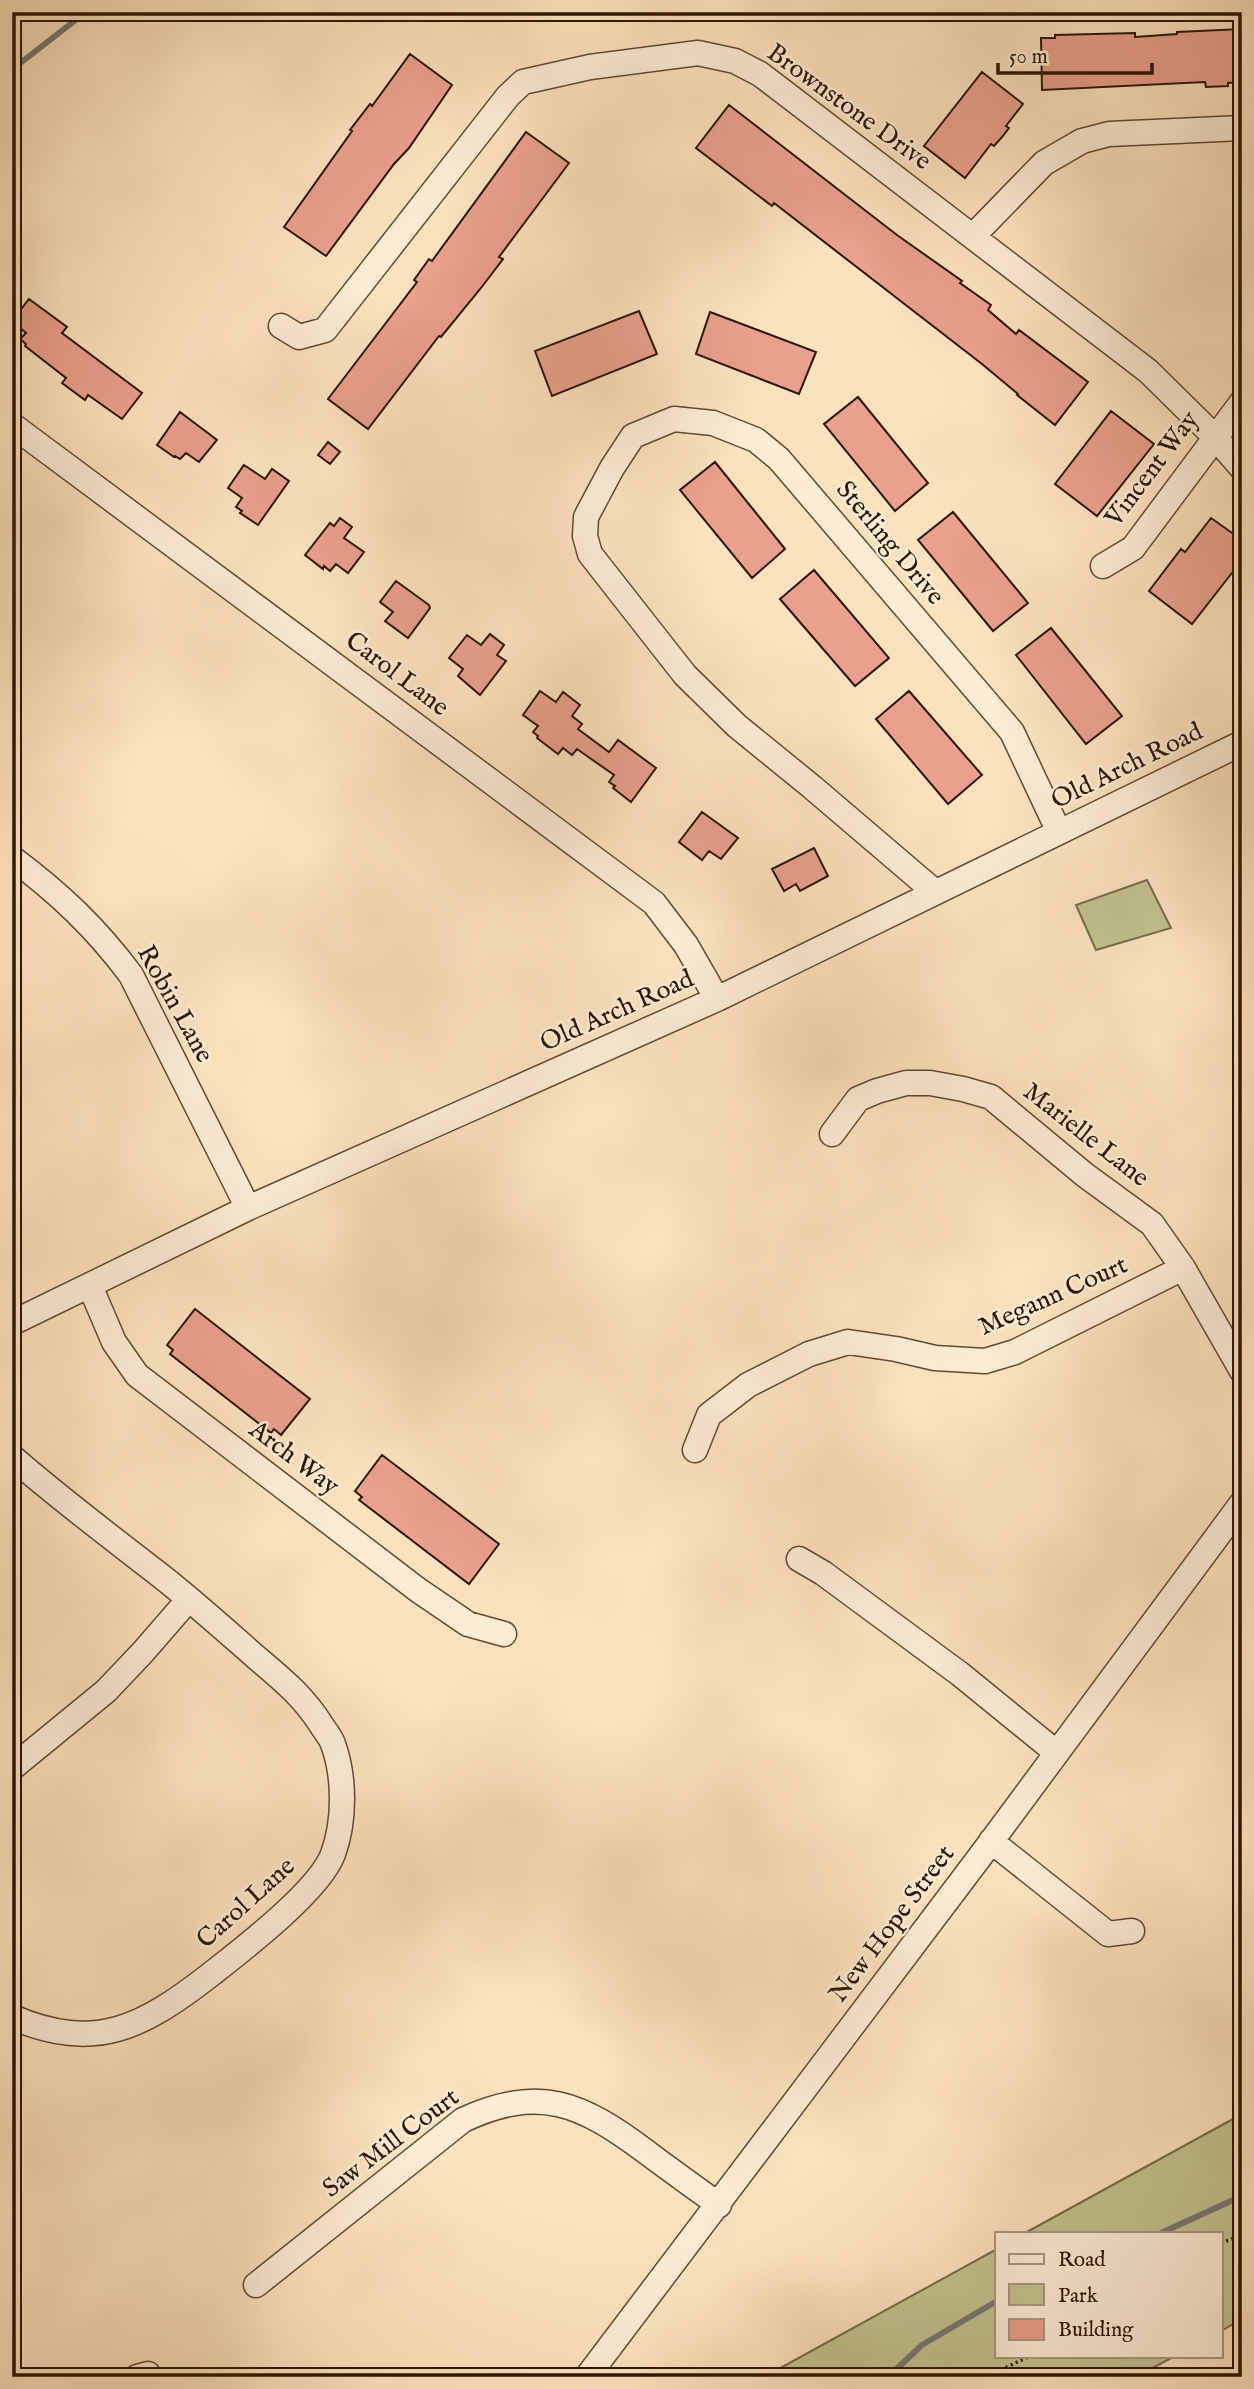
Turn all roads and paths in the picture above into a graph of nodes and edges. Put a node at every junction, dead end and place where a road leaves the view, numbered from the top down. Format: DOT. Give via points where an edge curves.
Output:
graph roads {
  1 [pos="1242,128"];
  2 [pos="973,236"];
  3 [pos="281,326"];
  4 [pos="1242,402"];
  5 [pos="12,425"];
  6 [pos="1214,436"];
  7 [pos="1242,468"];
  8 [pos="1103,566"];
  9 [pos="1242,743"];
  10 [pos="1059,832"];
  11 [pos="12,858"];
  12 [pos="935,892"];
  13 [pos="716,999"];
  14 [pos="832,1134"];
  15 [pos="248,1208"];
  16 [pos="1183,1268"];
  17 [pos="90,1286"];
  18 [pos="12,1323"];
  19 [pos="1242,1371"];
  20 [pos="695,1450"];
  21 [pos="12,1457"];
  22 [pos="1242,1503"];
  23 [pos="799,1559"];
  24 [pos="189,1599"];
  25 [pos="504,1634"];
  26 [pos="1057,1753"];
  27 [pos="12,1768"];
  28 [pos="991,1841"];
  29 [pos="1132,1931"];
  30 [pos="12,2017"];
  31 [pos="719,2205"];
  32 [pos="1242,2235"];
  33 [pos="1222,2243"];
  34 [pos="256,2285"];
  35 [pos="1026,2358"];
  36 [pos="587,2377"];
  37 [pos="986,2377"];
  1 -- 2 [label="street" via="1109,134 1082,141 1044,163"];
  2 -- 3 [label="street, Brownstone Drive" via="760,74 735,61 698,52 590,66 523,82 508,96 326,330 299,337"];
  2 -- 6 [label="street, Brownstone Drive" via="1148,371"];
  4 -- 6 [label="street, Vincent Way"];
  5 -- 13 [label="street, Carol Lane" via="654,903 686,945"];
  6 -- 7 [label="street, Brownstone Drive"];
  6 -- 8 [label="street, Vincent Way" via="1133,548"];
  9 -- 10 [label="street, Old Arch Road"];
  10 -- 12 [label="street, Old Arch Road"];
  10 -- 12 [label="street, Sterling Drive" via="1013,732 779,459 757,440 713,423 674,419 634,436 586,517 590,554 685,675 737,726"];
  11 -- 15 [label="street, Robin Lane" via="78,911 131,975"];
  12 -- 13 [label="street, Old Arch Road"];
  13 -- 15 [label="street, Old Arch Road"];
  14 -- 16 [label="street, Marielle Lane" via="858,1099 906,1083 941,1085 991,1097 1152,1224"];
  15 -- 17 [label="street, Old Arch Road"];
  16 -- 19 [label="street, Marielle Lane"];
  16 -- 20 [label="street, Megann Court" via="1014,1352 985,1361 935,1358 848,1342 809,1354 748,1385 709,1415"];
  17 -- 18 [label="street, Old Arch Road"];
  17 -- 25 [label="street, Arch Way" via="114,1342 137,1375 418,1590 468,1623"];
  21 -- 24 [label="street, Carol Lane"];
  22 -- 26 [label="street, New Hope Street"];
  23 -- 26 [label="street" via="960,1674"];
  24 -- 27 [label="street" via="106,1691"];
  24 -- 30 [label="street, Carol Lane" via="292,1687 312,1708 332,1743 341,1804 332,1855 320,1877 278,1917 150,2017 125,2028 85,2035"];
  26 -- 28 [label="street, New Hope Street"];
  28 -- 29 [label="street" via="1108,1934"];
  28 -- 31 [label="street, New Hope Street"];
  31 -- 34 [label="street, Saw Mill Court" via="596,2117 568,2106 518,2102 463,2120"];
  31 -- 36 [label="street, New Hope Street"];
  32 -- 33 [label="path"];
  35 -- 37 [label="path"];
}
